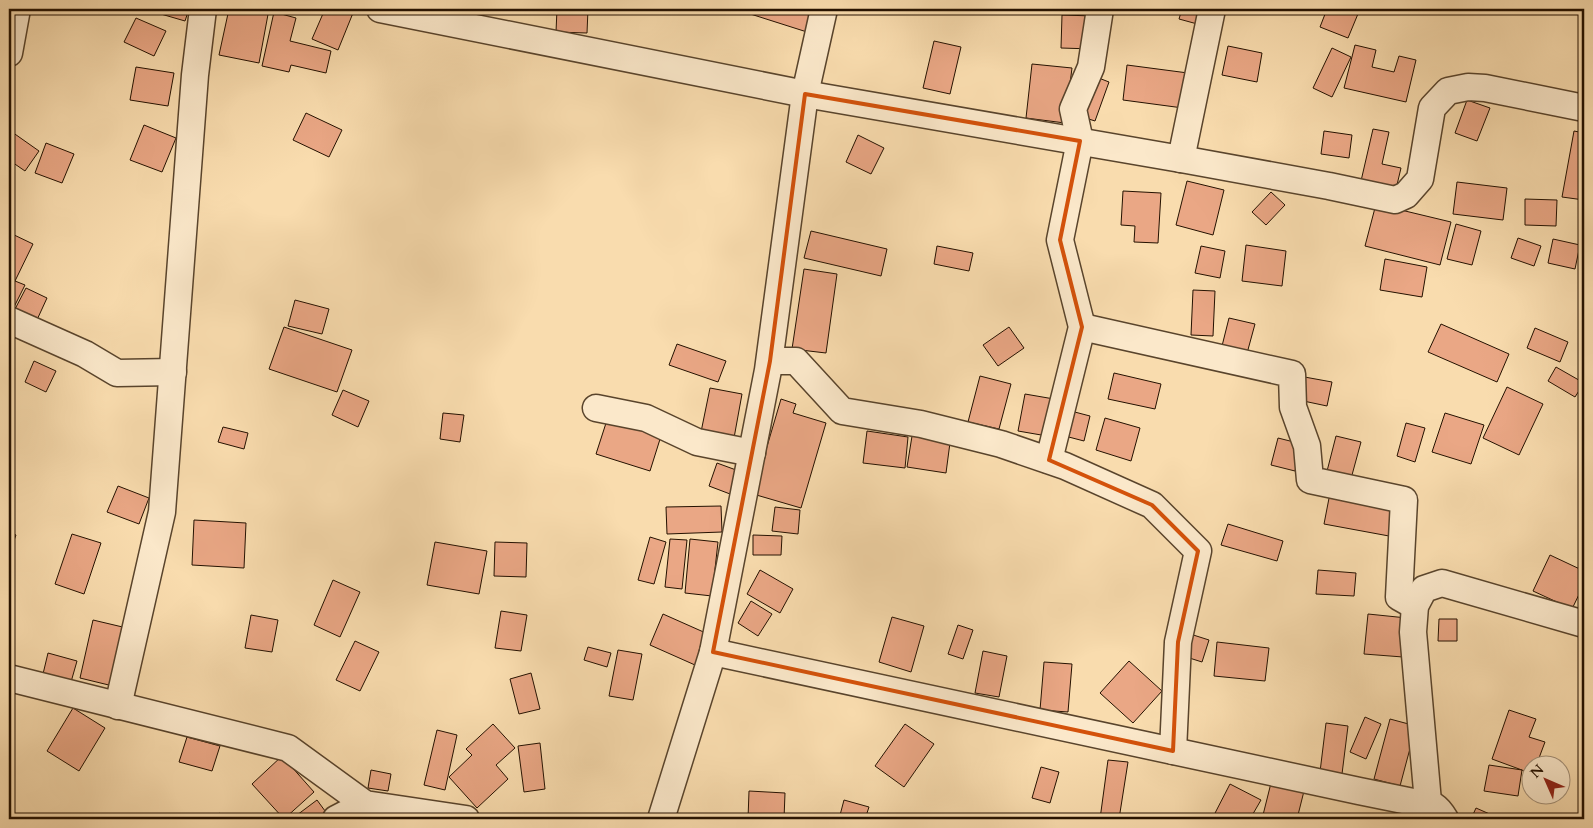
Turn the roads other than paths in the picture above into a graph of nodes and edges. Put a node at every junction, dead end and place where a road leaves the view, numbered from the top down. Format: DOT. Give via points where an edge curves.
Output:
graph roads {
  1 [pos="17,9"];
  2 [pos="203,9"];
  3 [pos="380,9"];
  4 [pos="824,9"];
  5 [pos="1100,9"];
  6 [pos="1212,9"];
  7 [pos="9,52"];
  8 [pos="804,94"];
  9 [pos="1584,108"];
  10 [pos="1080,141"];
  11 [pos="1181,159"];
  12 [pos="9,320"];
  13 [pos="1082,327"];
  14 [pos="770,361"];
  15 [pos="173,372"];
  16 [pos="596,408"];
  17 [pos="752,453"];
  18 [pos="1049,460"];
  19 [pos="1415,606"];
  20 [pos="1584,624"];
  21 [pos="713,652"];
  22 [pos="9,678"];
  23 [pos="118,706"];
  24 [pos="1173,751"];
  25 [pos="365,804"];
  26 [pos="1436,811"];
  27 [pos="336,819"];
  28 [pos="466,819"];
  29 [pos="661,819"];
  1 -- 7 [label="street"];
  2 -- 15 [label="street" via="195,75"];
  3 -- 8 [label="street"];
  4 -- 8 [label="street"];
  5 -- 10 [label="street" via="1091,66 1073,109"];
  6 -- 11 [label="street"];
  8 -- 10 [label="street"];
  8 -- 14 [label="street"];
  9 -- 11 [label="street" via="1485,88 1448,91 1432,108 1420,179 1406,195 1395,200"];
  10 -- 11 [label="street"];
  10 -- 13 [label="street" via="1060,240"];
  12 -- 15 [label="street" via="86,354 117,373"];
  13 -- 18 [label="street"];
  13 -- 19 [label="street" via="1292,374 1293,407 1307,446 1310,480 1404,500 1399,597"];
  14 -- 17 [label="street"];
  14 -- 18 [label="street" via="796,361 842,411 921,424"];
  15 -- 23 [label="street" via="162,512"];
  16 -- 17 [label="street" via="646,418 697,442"];
  17 -- 21 [label="street"];
  18 -- 24 [label="street" via="1152,505 1198,551 1178,642"];
  19 -- 20 [label="street" via="1424,589 1442,582"];
  19 -- 26 [label="street" via="1414,658"];
  21 -- 24 [label="street"];
  21 -- 29 [label="street"];
  22 -- 23 [label="street"];
  23 -- 25 [label="street" via="288,748"];
  24 -- 26 [label="street" via="1418,802"];
  25 -- 27 [label="street"];
  25 -- 28 [label="street"];
}
